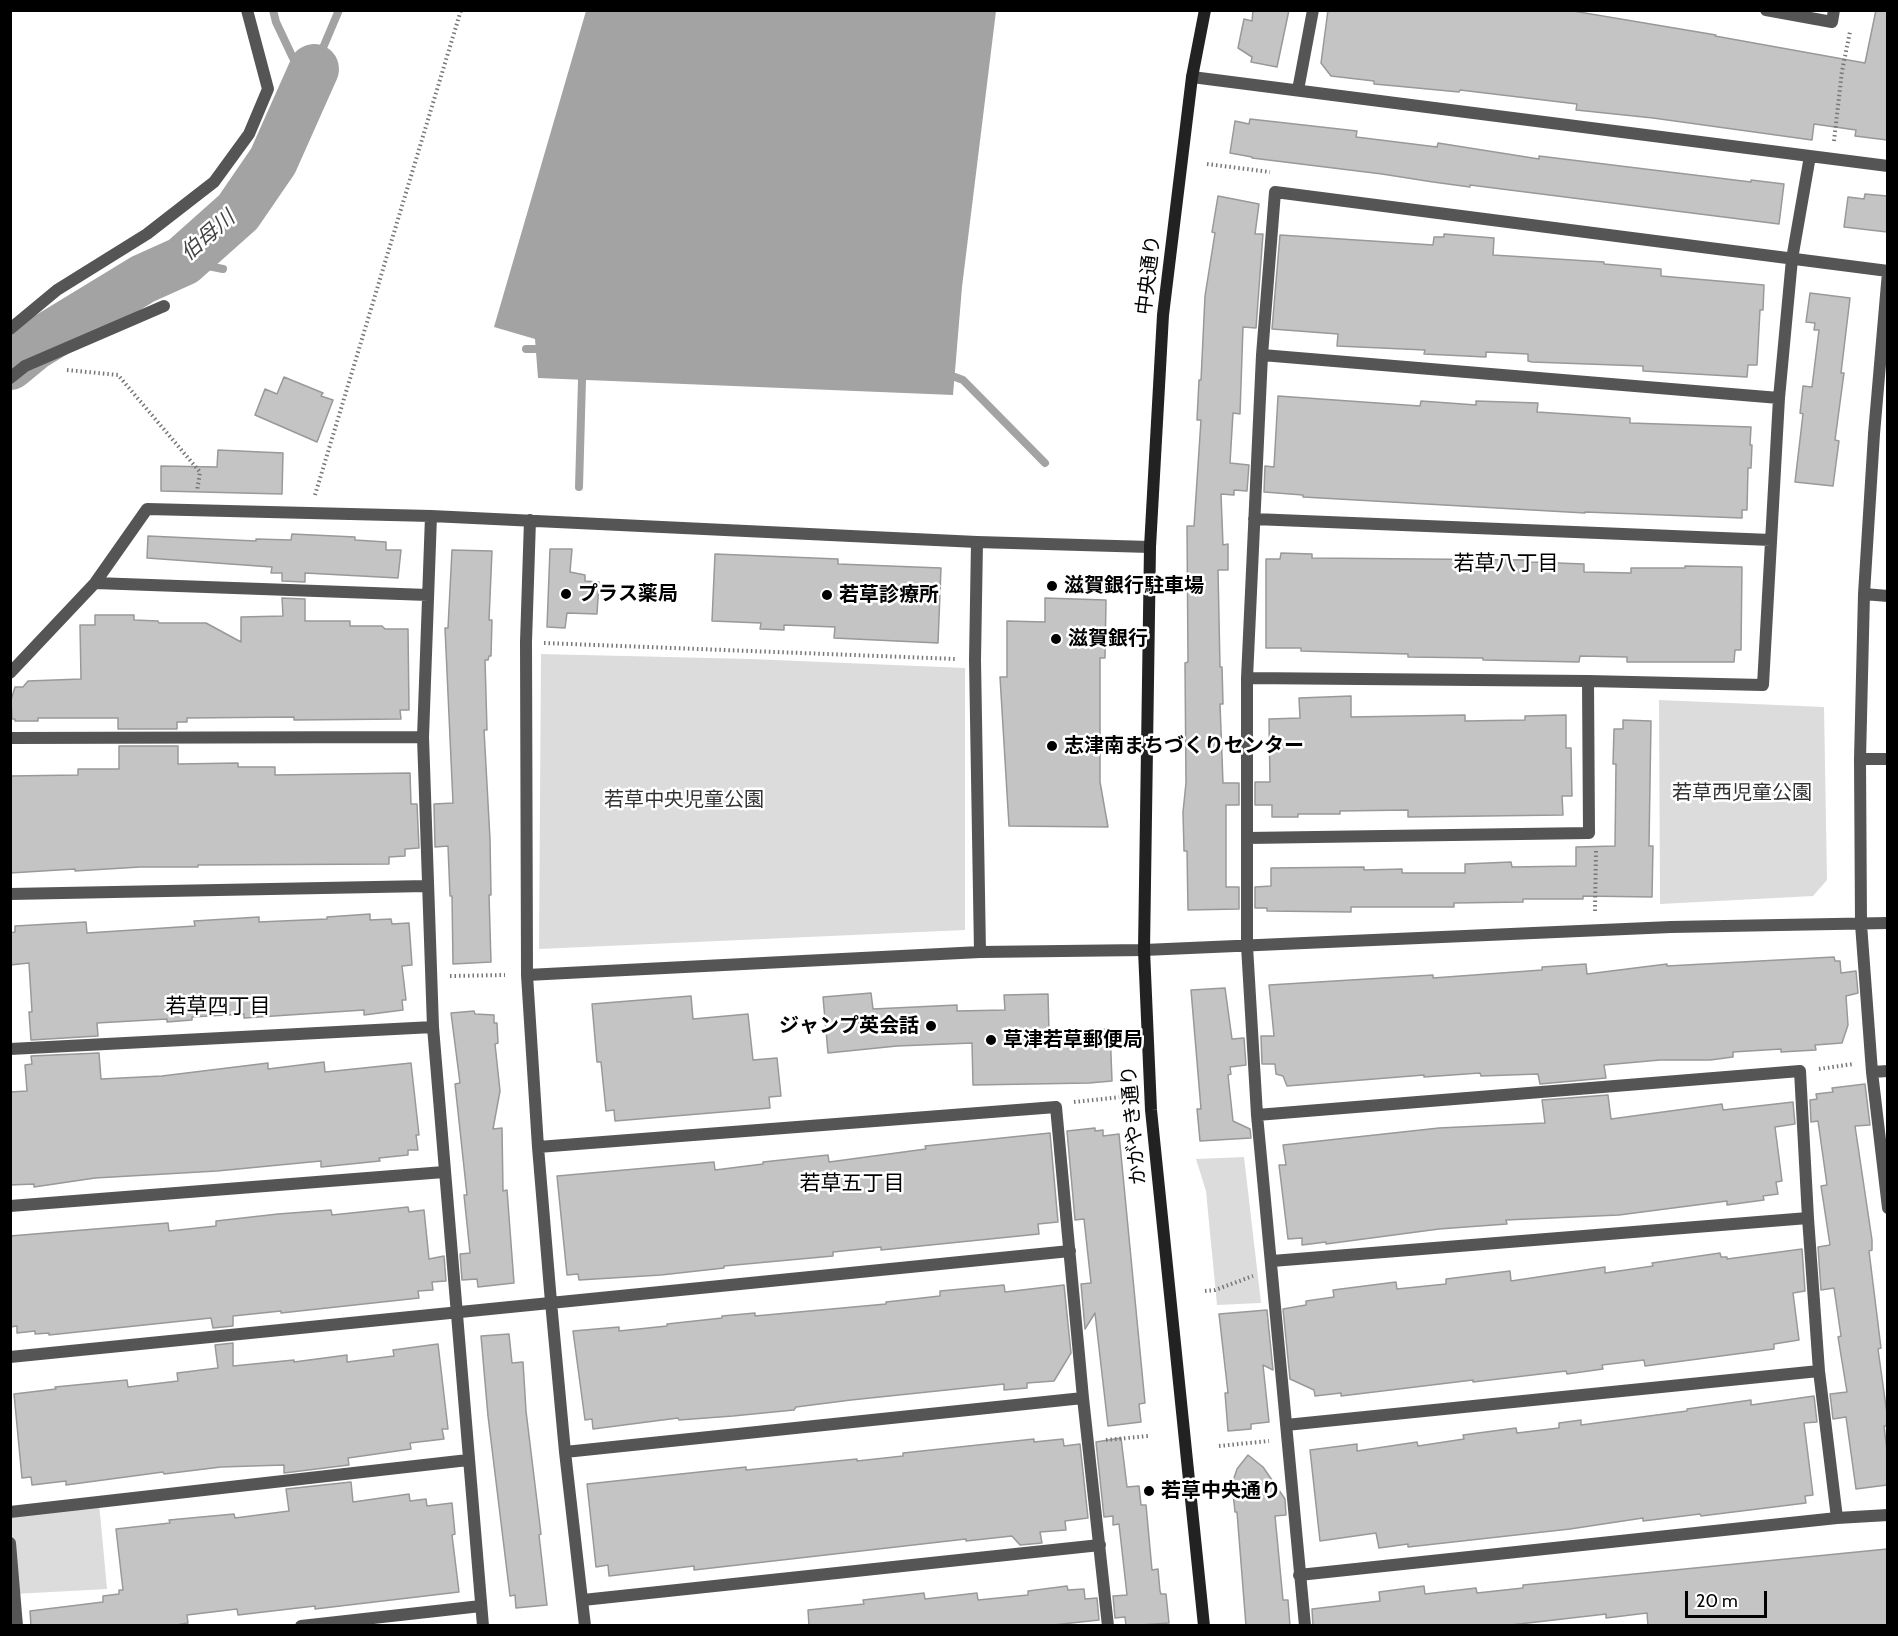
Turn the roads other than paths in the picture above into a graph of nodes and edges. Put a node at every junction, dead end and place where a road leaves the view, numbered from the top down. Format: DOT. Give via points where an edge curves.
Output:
graph roads {
  1 [pos="247,10"];
  2 [pos="1205,10"];
  3 [pos="1313,10"];
  4 [pos="1766,10"];
  5 [pos="1834,10"];
  6 [pos="1192,76"];
  7 [pos="1298,90"];
  8 [pos="1810,156"];
  9 [pos="1887,166"];
  10 [pos="1792,259"];
  11 [pos="1887,272"];
  12 [pos="164,306"];
  13 [pos="10,329"];
  14 [pos="1262,355"];
  15 [pos="10,378"];
  16 [pos="1779,398"];
  17 [pos="1874,434"];
  18 [pos="1887,435"];
  19 [pos="431,516"];
  20 [pos="1254,519"];
  21 [pos="530,520"];
  22 [pos="1771,540"];
  23 [pos="977,542"];
  24 [pos="1150,547"];
  25 [pos="95,583"];
  26 [pos="1864,594"];
  27 [pos="428,595"];
  28 [pos="1887,596"];
  29 [pos="10,673"];
  30 [pos="1247,678"];
  31 [pos="1588,681"];
  32 [pos="423,737"];
  33 [pos="10,738"];
  34 [pos="1860,759"];
  35 [pos="1887,759"];
  36 [pos="1247,838"];
  37 [pos="427,885"];
  38 [pos="10,894"];
  39 [pos="1887,922"];
  40 [pos="1861,924"];
  41 [pos="1247,946"];
  42 [pos="1144,950"];
  43 [pos="980,952"];
  44 [pos="527,975"];
  45 [pos="433,1027"];
  46 [pos="10,1049"];
  47 [pos="1872,1067"];
  48 [pos="1887,1071"];
  49 [pos="1257,1115"];
  50 [pos="538,1147"];
  51 [pos="444,1172"];
  52 [pos="10,1206"];
  53 [pos="1887,1208"];
  54 [pos="1808,1218"];
  55 [pos="1070,1251"];
  56 [pos="1272,1268"];
  57 [pos="551,1302"];
  58 [pos="458,1313"];
  59 [pos="10,1357"];
  60 [pos="1819,1371"];
  61 [pos="1083,1398"];
  62 [pos="1286,1425"];
  63 [pos="565,1452"];
  64 [pos="468,1460"];
  65 [pos="10,1512"];
  66 [pos="1887,1515"];
  67 [pos="1837,1518"];
  68 [pos="10,1542"];
  69 [pos="1100,1545"];
  70 [pos="1299,1575"];
  71 [pos="583,1600"];
  72 [pos="481,1606"];
  73 [pos="17,1626"];
  74 [pos="301,1626"];
  75 [pos="483,1626"];
  76 [pos="585,1626"];
  77 [pos="1108,1626"];
  78 [pos="1204,1626"];
  79 [pos="1305,1626"];
  1 -- 13 [label="street" via="268,88 249,134 214,182 147,234 57,290"];
  2 -- 6 [label="street, 中央通り"];
  3 -- 7 [label="street"];
  4 -- 5 [label="street" via="1832,22"];
  6 -- 7 [label="street"];
  6 -- 24 [label="street, 中央通り" via="1163,315"];
  7 -- 8 [label="street"];
  8 -- 9 [label="street"];
  8 -- 10 [label="street"];
  10 -- 11 [label="street"];
  10 -- 14 [label="street" via="1275,192"];
  10 -- 16 [label="street"];
  11 -- 17 [label="street"];
  12 -- 15 [label="street" via="25,366"];
  14 -- 16 [label="street"];
  14 -- 20 [label="street"];
  16 -- 22 [label="street"];
  17 -- 18 [label="street"];
  17 -- 26 [label="street"];
  19 -- 21 [label="street"];
  19 -- 25 [label="street" via="147,509"];
  19 -- 27 [label="street"];
  20 -- 22 [label="street"];
  20 -- 30 [label="street"];
  21 -- 23 [label="street"];
  21 -- 44 [label="street" via="525,642"];
  22 -- 31 [label="street" via="1763,685"];
  23 -- 24 [label="street"];
  23 -- 43 [label="street"];
  24 -- 42 [label="street, かがやき通り"];
  25 -- 27 [label="street"];
  25 -- 29 [label="street"];
  26 -- 28 [label="street"];
  26 -- 34 [label="street"];
  27 -- 32 [label="street"];
  30 -- 31 [label="street"];
  30 -- 36 [label="street"];
  31 -- 36 [label="street" via="1589,832"];
  32 -- 33 [label="street"];
  32 -- 37 [label="street"];
  34 -- 35 [label="street"];
  34 -- 40 [label="street"];
  36 -- 41 [label="street"];
  37 -- 38 [label="street"];
  37 -- 45 [label="street"];
  39 -- 40 [label="street"];
  40 -- 41 [label="street" via="1671,927"];
  40 -- 47 [label="street"];
  41 -- 42 [label="street"];
  41 -- 49 [label="street"];
  42 -- 43 [label="street"];
  42 -- 78 [label="street, かがやき通り" via="1150,1110"];
  43 -- 44 [label="street"];
  44 -- 50 [label="street"];
  45 -- 46 [label="street"];
  45 -- 51 [label="street"];
  47 -- 48 [label="street"];
  47 -- 53 [label="street"];
  49 -- 54 [label="street" via="1800,1071"];
  49 -- 56 [label="street"];
  50 -- 55 [label="street" via="1056,1107"];
  50 -- 57 [label="street"];
  51 -- 52 [label="street"];
  51 -- 58 [label="street"];
  54 -- 56 [label="street"];
  54 -- 60 [label="street"];
  55 -- 57 [label="street"];
  55 -- 61 [label="street"];
  56 -- 62 [label="street"];
  57 -- 58 [label="street"];
  57 -- 63 [label="street"];
  58 -- 59 [label="street"];
  58 -- 64 [label="street"];
  60 -- 62 [label="street"];
  60 -- 67 [label="street"];
  61 -- 63 [label="street"];
  61 -- 69 [label="street"];
  62 -- 70 [label="street"];
  63 -- 71 [label="street"];
  64 -- 65 [label="street"];
  64 -- 72 [label="street"];
  66 -- 67 [label="street"];
  67 -- 70 [label="street"];
  68 -- 73 [label="street"];
  69 -- 71 [label="street"];
  69 -- 77 [label="street"];
  70 -- 79 [label="street"];
  71 -- 76 [label="street"];
  72 -- 74 [label="street"];
  72 -- 75 [label="street"];
}
